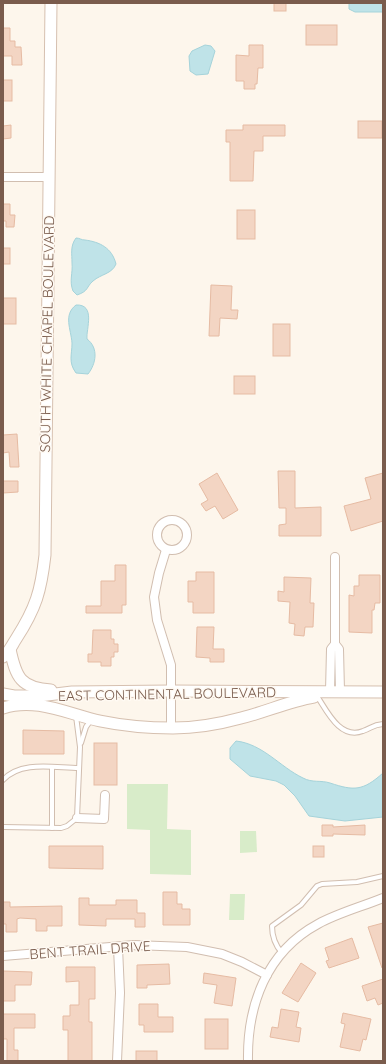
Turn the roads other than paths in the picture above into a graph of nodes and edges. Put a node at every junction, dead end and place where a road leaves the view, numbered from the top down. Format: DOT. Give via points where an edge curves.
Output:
graph roads {
  1 [pos="51,3"];
  2 [pos="3,177"];
  3 [pos="49,177"];
  4 [pos="166,550"];
  5 [pos="335,557"];
  6 [pos="6,654"];
  7 [pos="3,666"];
  8 [pos="171,691"];
  9 [pos="335,691"];
  10 [pos="72,692"];
  11 [pos="383,692"];
  12 [pos="3,694"];
  13 [pos="317,696"];
  14 [pos="3,708"];
  15 [pos="76,715"];
  16 [pos="92,719"];
  17 [pos="383,724"];
  18 [pos="172,728"];
  19 [pos="80,747"];
  20 [pos="52,768"];
  21 [pos="80,768"];
  22 [pos="3,780"];
  23 [pos="105,795"];
  24 [pos="77,818"];
  25 [pos="3,827"];
  26 [pos="52,828"];
  27 [pos="383,876"];
  28 [pos="383,898"];
  29 [pos="118,947"];
  30 [pos="282,954"];
  31 [pos="3,956"];
  32 [pos="266,975"];
  33 [pos="117,1061"];
  34 [pos="248,1061"];
  1 -- 3 [label="main road, SOUTH WHITE CHAPEL BOULEVARD"];
  2 -- 3 [label="street"];
  3 -- 6 [label="main road, SOUTH WHITE CHAPEL BOULEVARD" via="45,555 42,586 36,604 30,619"];
  4 -- 8 [label="street" via="154,597 157,620 171,665"];
  5 -- 9 [label="street" via="335,644 339,650"];
  6 -- 7 [label="main road, SOUTH WHITE CHAPEL BOULEVARD"];
  6 -- 10 [label="main road" via="24,683 39,689"];
  8 -- 9 [label="main road, EAST CONTINENTAL BOULEVARD"];
  8 -- 10 [label="main road, EAST CONTINENTAL BOULEVARD"];
  8 -- 18 [label="street"];
  9 -- 11 [label="main road, EAST CONTINENTAL BOULEVARD"];
  9 -- 13 [label="main road"];
  10 -- 12 [label="main road, EAST CONTINENTAL BOULEVARD" via="39,696"];
  13 -- 17 [label="lane" via="338,727 346,731 362,732 373,725"];
  13 -- 18 [label="main road" via="234,720"];
  14 -- 15 [label="main road" via="14,704 37,705"];
  15 -- 16 [label="main road"];
  15 -- 19 [label="lane"];
  16 -- 18 [label="main road" via="140,727"];
  16 -- 19 [label="lane" via="86,727"];
  19 -- 21 [label="lane"];
  20 -- 21 [label="lane"];
  20 -- 22 [label="lane" via="20,769"];
  20 -- 26 [label="lane"];
  21 -- 24 [label="lane"];
  23 -- 24 [label="street" via="104,819"];
  24 -- 26 [label="lane" via="67,826"];
  25 -- 26 [label="lane"];
  27 -- 30 [label="lane" via="357,882 317,886 301,905 272,926 276,947"];
  28 -- 30 [label="street" via="317,924 303,933"];
  29 -- 31 [label="street, BENT TRAIL DRIVE"];
  29 -- 32 [label="street, BENT TRAIL DRIVE" via="134,945 207,950 242,962"];
  29 -- 33 [label="street" via="120,993"];
  30 -- 32 [label="street"];
  32 -- 34 [label="street" via="251,1017"];
}
